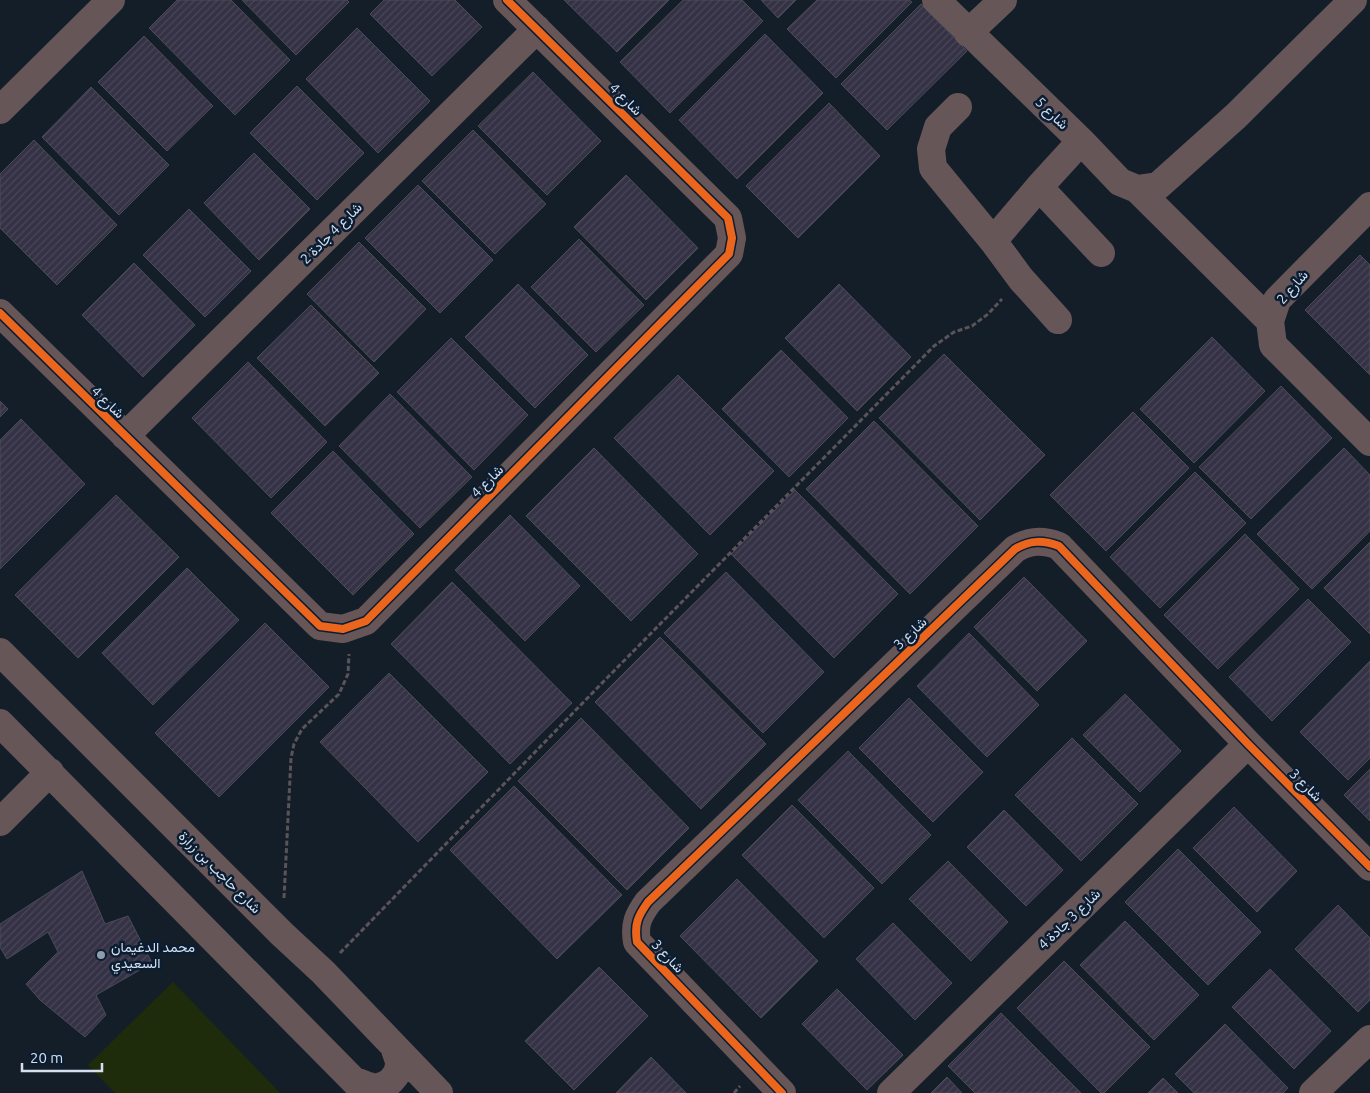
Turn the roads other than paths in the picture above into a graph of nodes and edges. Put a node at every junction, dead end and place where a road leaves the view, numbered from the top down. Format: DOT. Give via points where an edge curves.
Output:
graph roads {
  1 [pos="111,0"];
  2 [pos="507,0"];
  3 [pos="936,0"];
  4 [pos="1002,0"];
  5 [pos="1353,0"];
  6 [pos="537,30"];
  7 [pos="968,33"];
  8 [pos="958,107"];
  9 [pos="0,110"];
  10 [pos="1081,141"];
  11 [pos="1039,187"];
  12 [pos="1137,189"];
  13 [pos="1370,206"];
  14 [pos="993,241"];
  15 [pos="1101,253"];
  16 [pos="0,313"];
  17 [pos="1058,320"];
  18 [pos="1270,321"];
  19 [pos="125,436"];
  20 [pos="1370,442"];
  21 [pos="0,652"];
  22 [pos="0,724"];
  23 [pos="1248,744"];
  24 [pos="50,772"];
  25 [pos="0,822"];
  26 [pos="1370,867"];
  27 [pos="1370,1039"];
  28 [pos="394,1046"];
  29 [pos="360,1087"];
  30 [pos="439,1093"];
  31 [pos="782,1093"];
  32 [pos="891,1093"];
  33 [pos="1313,1093"];
  1 -- 9 [label="street"];
  2 -- 6 [label="street, شارع 4"];
  3 -- 7 [label="street, شارع 5"];
  4 -- 7 [label="street"];
  5 -- 12 [label="street" via="1236,116 1158,186"];
  6 -- 19 [label="street, شارع 4 جادة 2"];
  6 -- 19 [label="street, شارع 4" via="728,218 732,238 729,254 366,621 343,629 320,626"];
  7 -- 10 [label="street, شارع 5"];
  8 -- 14 [label="street" via="938,128 931,149 933,168"];
  10 -- 11 [label="street"];
  10 -- 12 [label="street, شارع 5" via="1120,182"];
  11 -- 14 [label="street"];
  11 -- 15 [label="street"];
  12 -- 18 [label="street, شارع 5"];
  13 -- 18 [label="street, شارع 2" via="1277,300"];
  14 -- 17 [label="street" via="1021,279"];
  16 -- 19 [label="street, شارع 4"];
  18 -- 20 [label="street, شارع 2" via="1273,345"];
  21 -- 28 [label="street, شارع حاجب بن زرارة"];
  22 -- 24 [label="street"];
  23 -- 26 [label="street, شارع 3"];
  23 -- 31 [label="street, شارع 3" via="1059,546 1035,541 1015,549 648,902 638,916 637,942"];
  23 -- 32 [label="street, شارع 3 جادة 4"];
  24 -- 25 [label="street"];
  24 -- 29 [label="street"];
  27 -- 33 [label="street"];
  28 -- 29 [label="street" via="398,1062 394,1077 388,1083"];
  28 -- 30 [label="street, شارع حاجب بن زرارة"];
}
